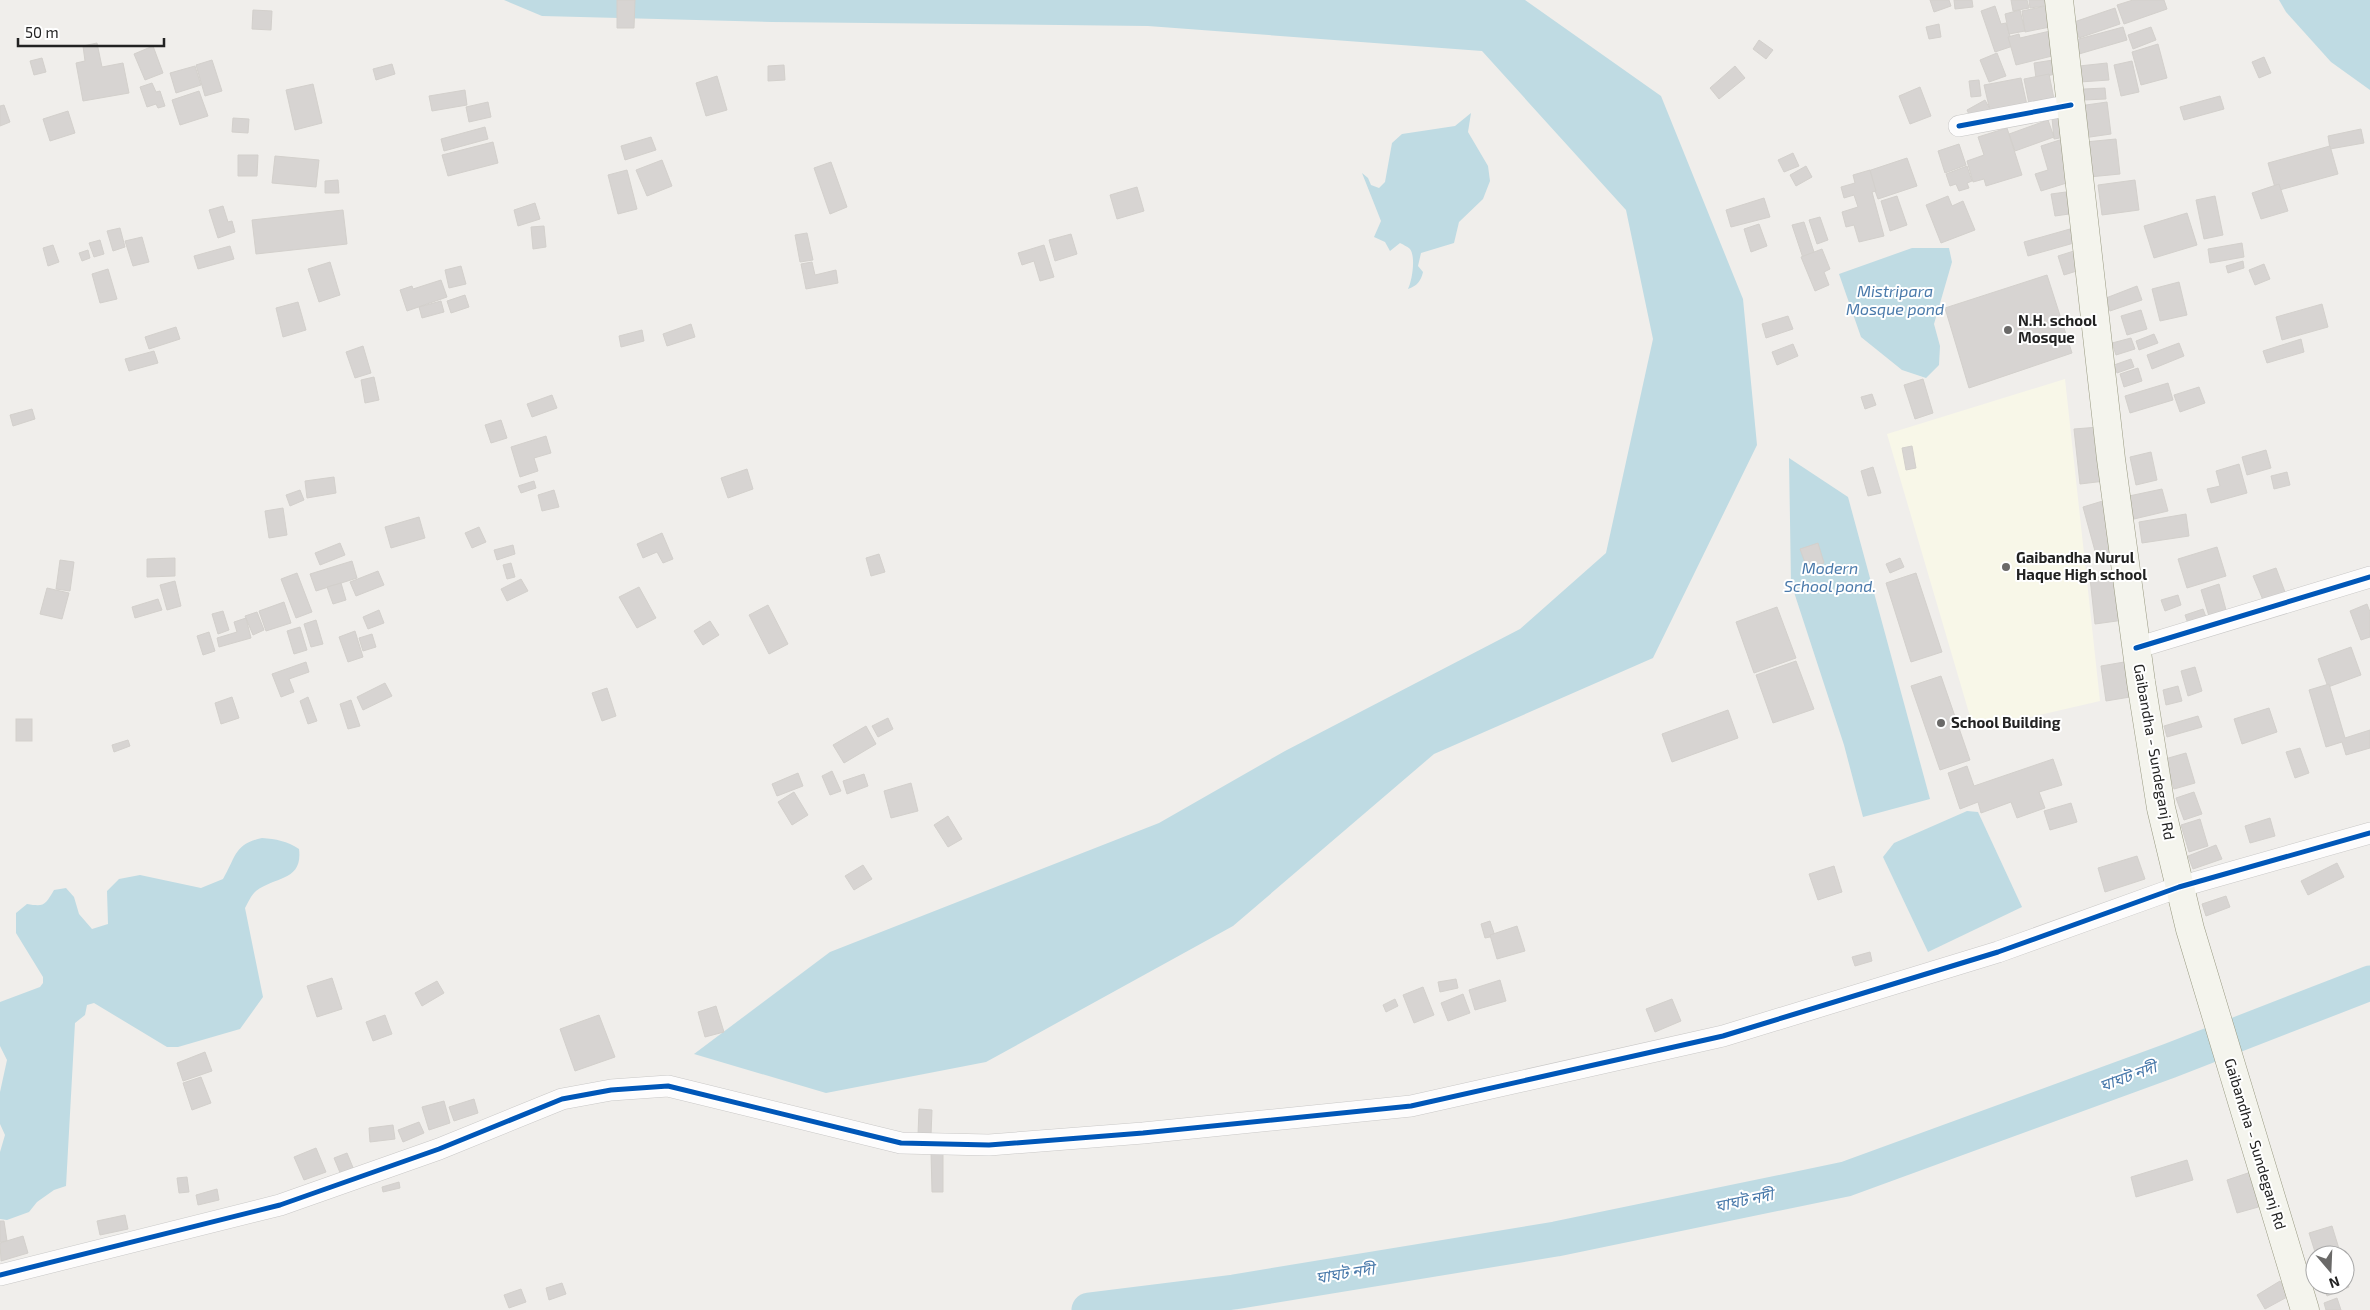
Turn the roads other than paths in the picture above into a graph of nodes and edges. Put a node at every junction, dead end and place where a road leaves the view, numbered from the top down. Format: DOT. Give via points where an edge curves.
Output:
graph roads {
  1 [pos="2059,0"];
  2 [pos="2071,105"];
  3 [pos="1958,126"];
  4 [pos="2370,577"];
  5 [pos="2136,648"];
  6 [pos="2370,833"];
  7 [pos="2179,888"];
  8 [pos="0,1275"];
  9 [pos="2305,1310"];
  1 -- 2 [label="main road, Gaibandha - Sundeganj Rd"];
  2 -- 3 [label="street"];
  2 -- 5 [label="main road, Gaibandha - Sundeganj Rd"];
  4 -- 5 [label="street"];
  5 -- 7 [label="main road, Gaibandha - Sundeganj Rd" via="2161,808"];
  6 -- 7 [label="street"];
  7 -- 8 [label="street" via="1998,952 1723,1036 1410,1106 989,1145 901,1143 668,1086 611,1090 562,1099 439,1149 280,1205"];
  7 -- 9 [label="main road, Gaibandha - Sundeganj Rd"];
}
